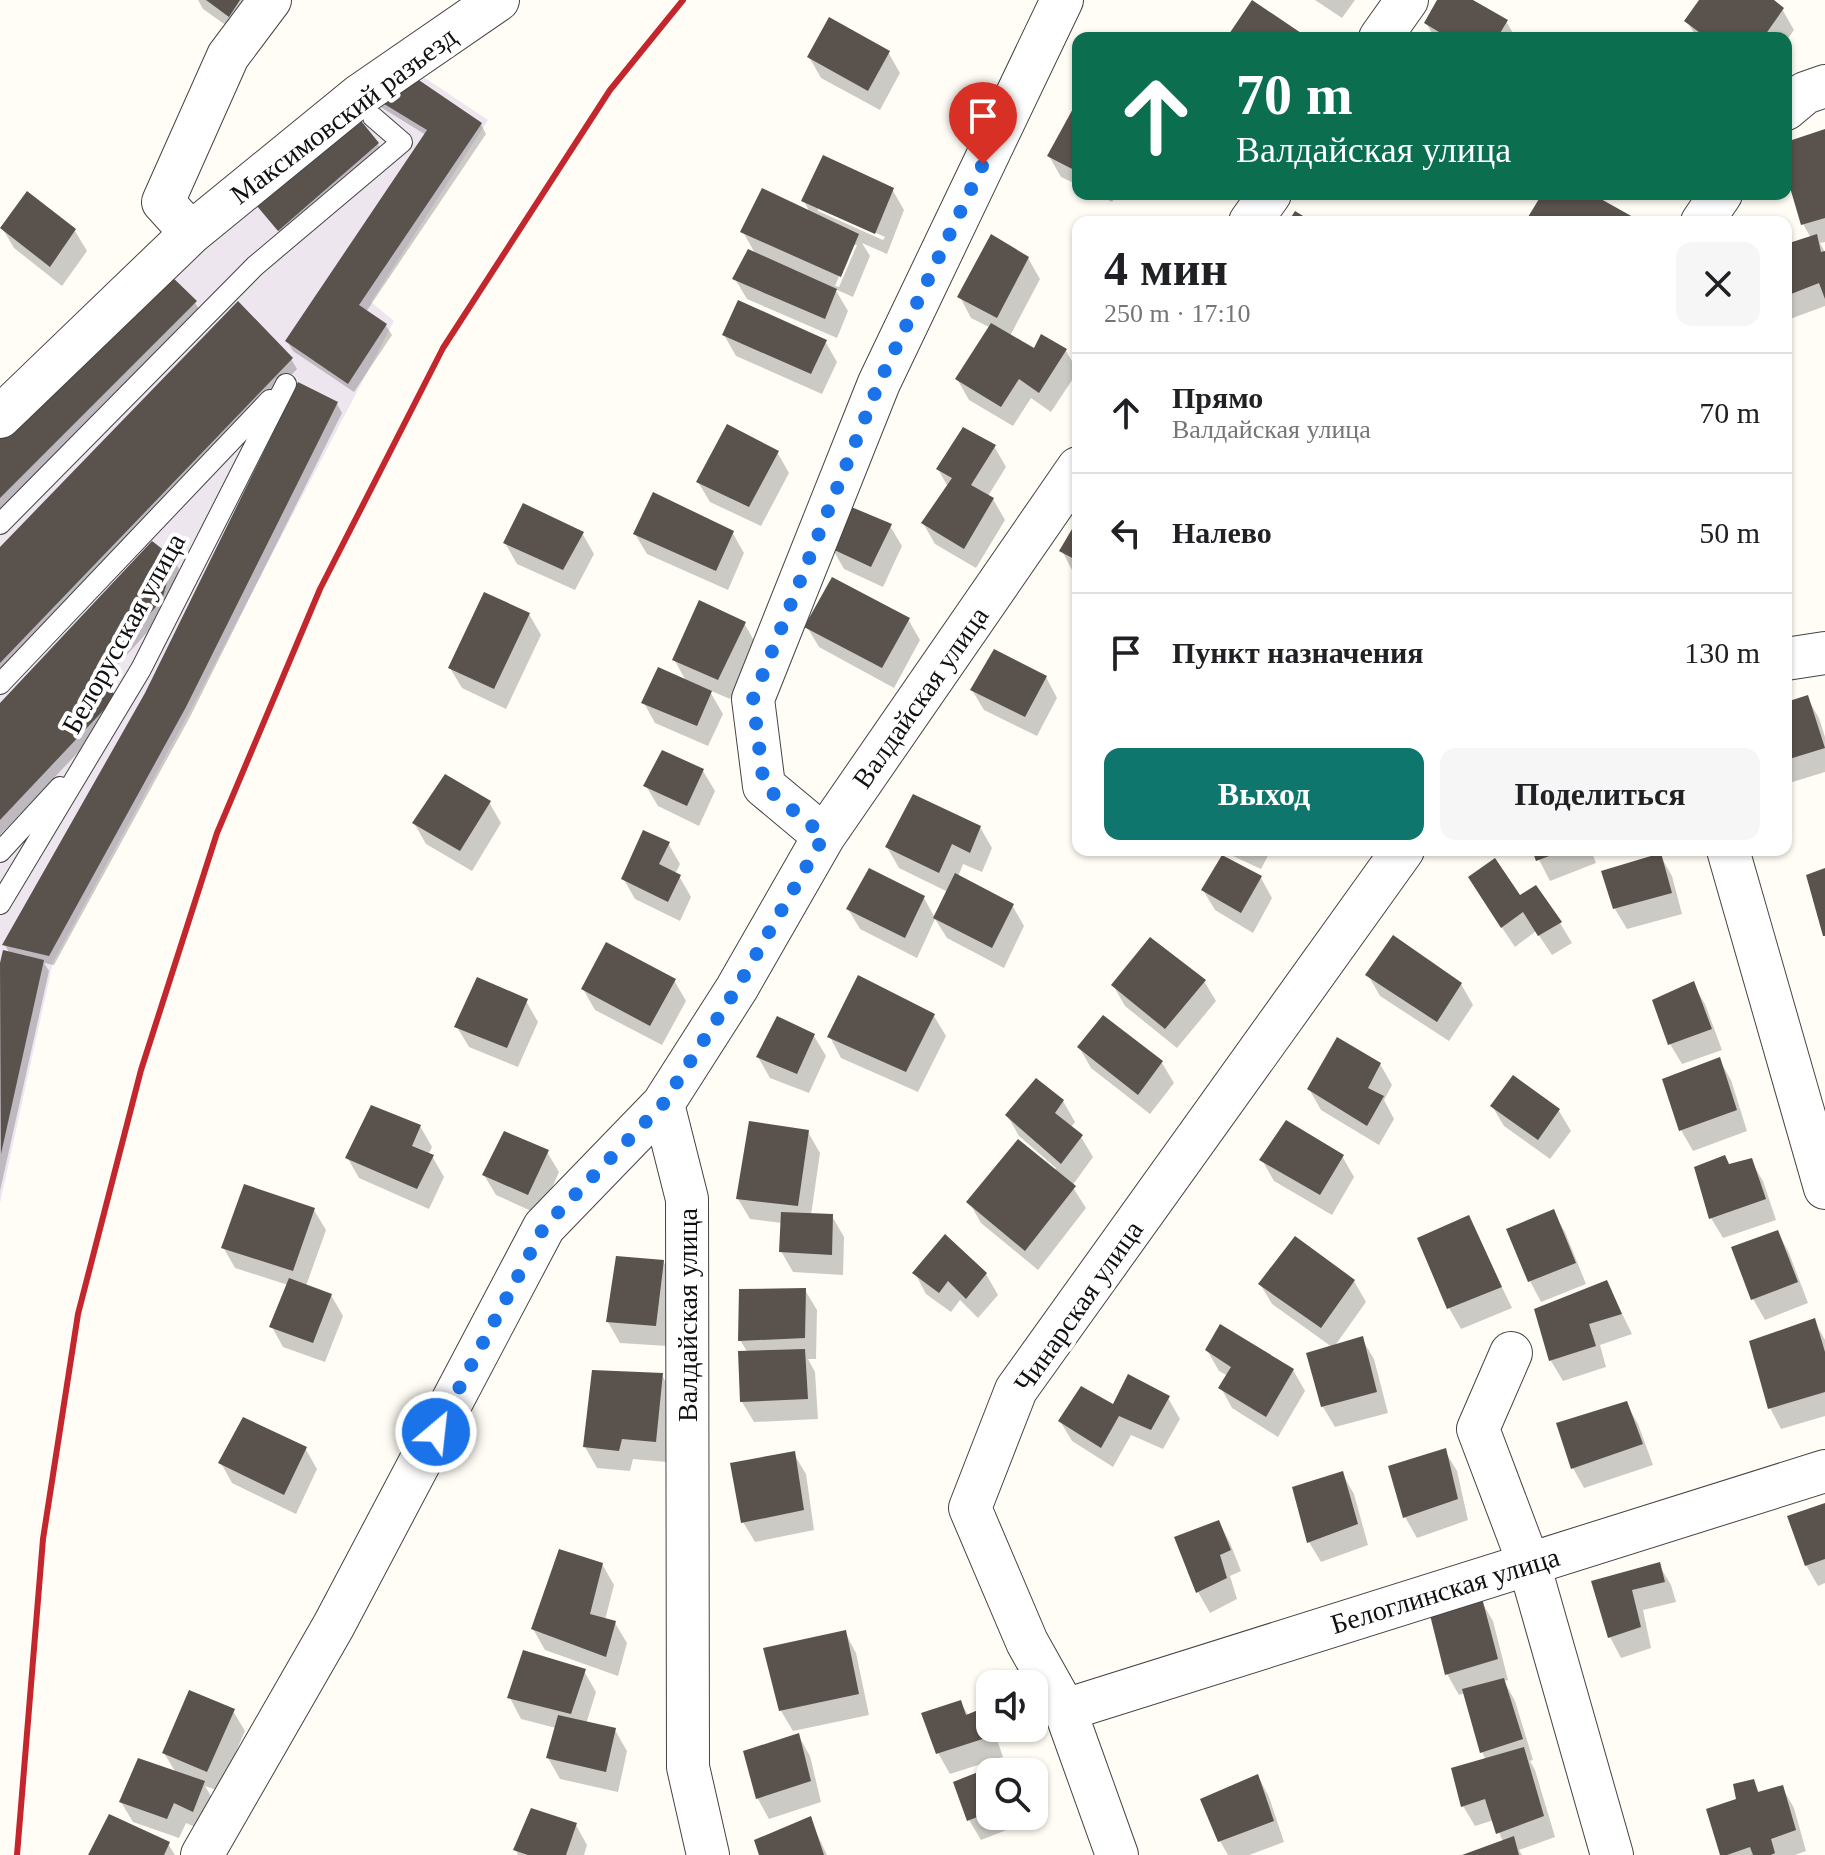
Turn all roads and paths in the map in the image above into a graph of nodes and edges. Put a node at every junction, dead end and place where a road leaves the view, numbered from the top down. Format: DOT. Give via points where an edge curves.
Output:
graph roads {
  1 [pos="270,0"];
  2 [pos="498,0"];
  3 [pos="1062,0"];
  4 [pos="1407,0"];
  5 [pos="1384,32"];
  6 [pos="1825,86"];
  7 [pos="1792,104"];
  8 [pos="373,117"];
  9 [pos="191,233"];
  10 [pos="0,417"];
  11 [pos="1072,477"];
  12 [pos="0,524"];
  13 [pos="1825,653"];
  14 [pos="1792,658"];
  15 [pos="0,684"];
  16 [pos="89,754"];
  17 [pos="824,836"];
  18 [pos="0,852"];
  19 [pos="1399,856"];
  20 [pos="1730,856"];
  21 [pos="0,904"];
  22 [pos="663,1104"];
  23 [pos="1825,1188"];
  24 [pos="1511,1353"];
  25 [pos="1825,1471"];
  26 [pos="1529,1564"];
  27 [pos="1065,1710"];
  28 [pos="202,1855"];
  29 [pos="708,1855"];
  30 [pos="1117,1855"];
  31 [pos="1612,1855"];
  1 -- 9 [label="street" via="228,56 163,202"];
  2 -- 9 [label="street, Максимовский разъезд" via="360,95"];
  3 -- 17 [label="street" via="879,383 753,699 764,786"];
  4 -- 5 [label="street"];
  6 -- 7 [label="street"];
  8 -- 12 [label="lane" via="402,142 255,266"];
  9 -- 10 [label="street, Максимовский разъезд"];
  11 -- 17 [label="street, Валдайская улица"];
  13 -- 14 [label="street"];
  15 -- 16 [label="lane, Белорусская улица" via="286,384 141,669"];
  16 -- 18 [label="lane"];
  16 -- 21 [label="lane, Белорусская улица"];
  17 -- 22 [label="street, Валдайская улица"];
  19 -- 27 [label="street, Чинарская улица" via="1016,1390 970,1508 1027,1642"];
  20 -- 23 [label="street"];
  22 -- 28 [label="street" via="544,1227 334,1625"];
  22 -- 29 [label="street, Валдайская улица" via="687,1199 688,1767"];
  24 -- 26 [label="street" via="1478,1429"];
  25 -- 26 [label="street, Белоглинская улица"];
  26 -- 27 [label="street, Белоглинская улица"];
  26 -- 31 [label="street"];
  27 -- 30 [label="street, Чинарская улица"];
}
